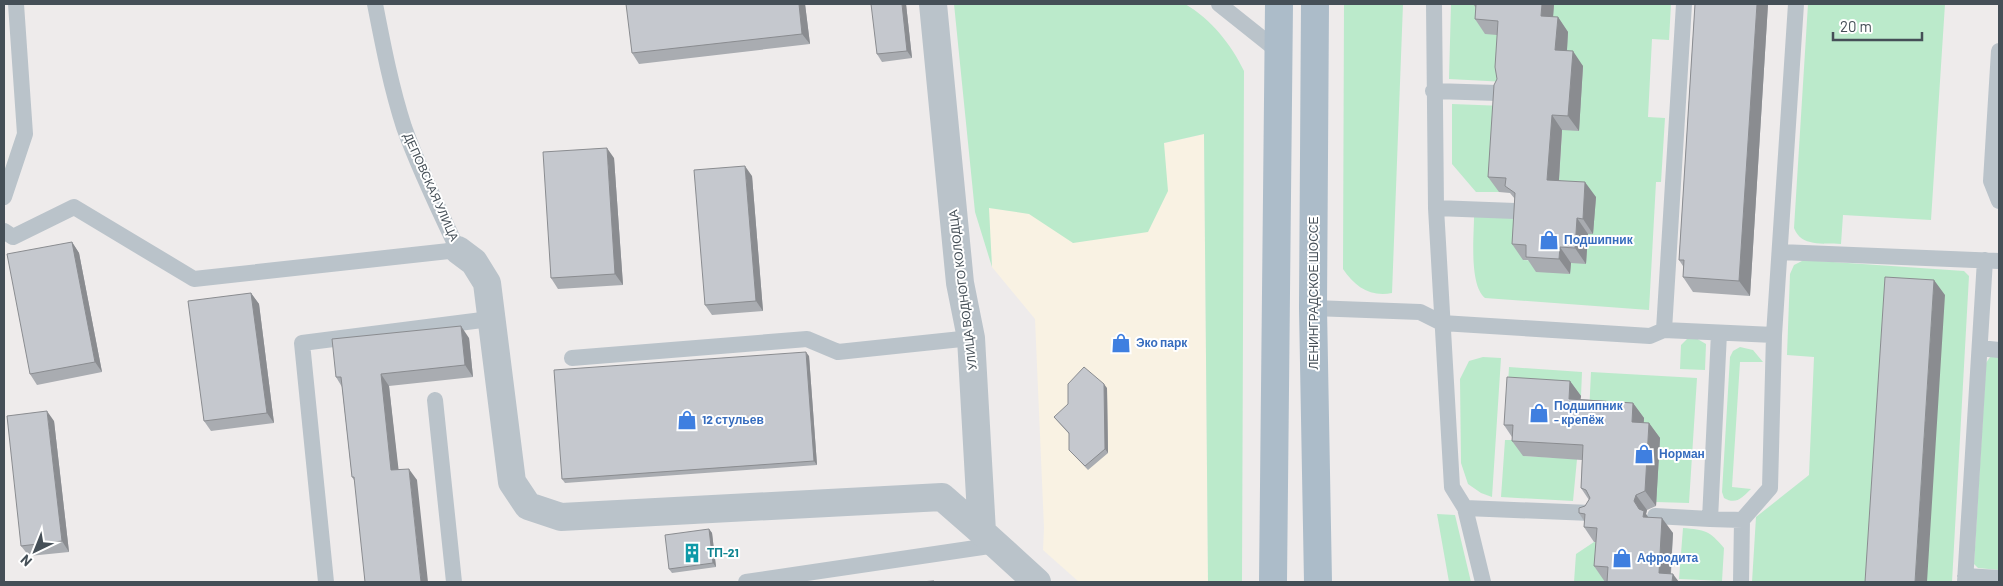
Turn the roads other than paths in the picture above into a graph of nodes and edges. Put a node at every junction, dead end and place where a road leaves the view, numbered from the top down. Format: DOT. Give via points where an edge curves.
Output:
graph roads {
  1 [pos="16,4"];
  2 [pos="374,4"];
  3 [pos="933,4"];
  4 [pos="1219,4"];
  5 [pos="1279,4"];
  6 [pos="1315,4"];
  7 [pos="1434,4"];
  8 [pos="1684,4"];
  9 [pos="1796,4"];
  10 [pos="1278,51"];
  11 [pos="1999,51"];
  12 [pos="1433,90"];
  13 [pos="1498,93"];
  14 [pos="4,197"];
  15 [pos="1999,201"];
  16 [pos="1436,208"];
  17 [pos="1515,211"];
  18 [pos="4,231"];
  19 [pos="458,250"];
  20 [pos="1780,252"];
  21 [pos="1992,260"];
  22 [pos="1313,308"];
  23 [pos="490,319"];
  24 [pos="1442,323"];
  25 [pos="1664,330"];
  26 [pos="1719,333"];
  27 [pos="1774,335"];
  28 [pos="971,338"];
  29 [pos="1980,348"];
  30 [pos="1999,350"];
  31 [pos="572,358"];
  32 [pos="435,400"];
  33 [pos="1464,508"];
  34 [pos="1591,513"];
  35 [pos="1655,516"];
  36 [pos="1710,519"];
  37 [pos="1742,520"];
  38 [pos="989,538"];
  39 [pos="1999,578"];
  40 [pos="1965,579"];
  41 [pos="326,582"];
  42 [pos="454,582"];
  43 [pos="746,582"];
  44 [pos="1037,582"];
  45 [pos="1273,582"];
  46 [pos="1318,582"];
  47 [pos="1483,582"];
  48 [pos="1741,582"];
  1 -- 14 [label="lane" via="25,134"];
  2 -- 19 [label="lane, ДЕПОВСКАЯ УЛИЦА" via="404,126"];
  3 -- 28 [label="street, УЛИЦА ВОДНОГО КОЛОДЦА" via="960,283"];
  4 -- 10 [label="lane"];
  5 -- 10 [label="main road"];
  6 -- 22 [label="main road, ЛЕНИНГРАДСКОЕ ШОССЕ"];
  7 -- 12 [label="lane"];
  8 -- 25 [label="lane"];
  9 -- 20 [label="lane"];
  10 -- 45 [label="main road"];
  11 -- 15 [label="lane" via="1991,181"];
  12 -- 13 [label="lane"];
  12 -- 16 [label="lane"];
  16 -- 17 [label="lane"];
  16 -- 24 [label="lane"];
  18 -- 19 [label="lane" via="13,237 74,207 194,279"];
  19 -- 23 [label="street, ДЕПОВСКАЯ УЛИЦА" via="474,262 487,283"];
  20 -- 21 [label="lane"];
  20 -- 27 [label="lane"];
  21 -- 29 [label="lane"];
  22 -- 24 [label="lane" via="1420,312"];
  22 -- 46 [label="main road, ЛЕНИНГРАДСКОЕ ШОССЕ"];
  23 -- 38 [label="street, ДЕПОВСКАЯ УЛИЦА" via="512,482 528,506 561,517 942,497"];
  23 -- 41 [label="lane" via="302,343"];
  24 -- 25 [label="lane" via="1650,336"];
  24 -- 33 [label="lane" via="1452,487"];
  25 -- 26 [label="lane"];
  26 -- 27 [label="lane"];
  26 -- 36 [label="lane"];
  27 -- 37 [label="lane" via="1770,488"];
  28 -- 31 [label="lane" via="838,352 806,339"];
  28 -- 38 [label="street, УЛИЦА ВОДНОГО КОЛОДЦА"];
  29 -- 30 [label="lane"];
  29 -- 40 [label="lane"];
  32 -- 42 [label="lane"];
  33 -- 34 [label="lane"];
  33 -- 47 [label="lane"];
  35 -- 36 [label="lane"];
  36 -- 37 [label="lane"];
  37 -- 48 [label="lane"];
  38 -- 43 [label="lane"];
  38 -- 44 [label="street"];
  39 -- 40 [label="lane"];
}
